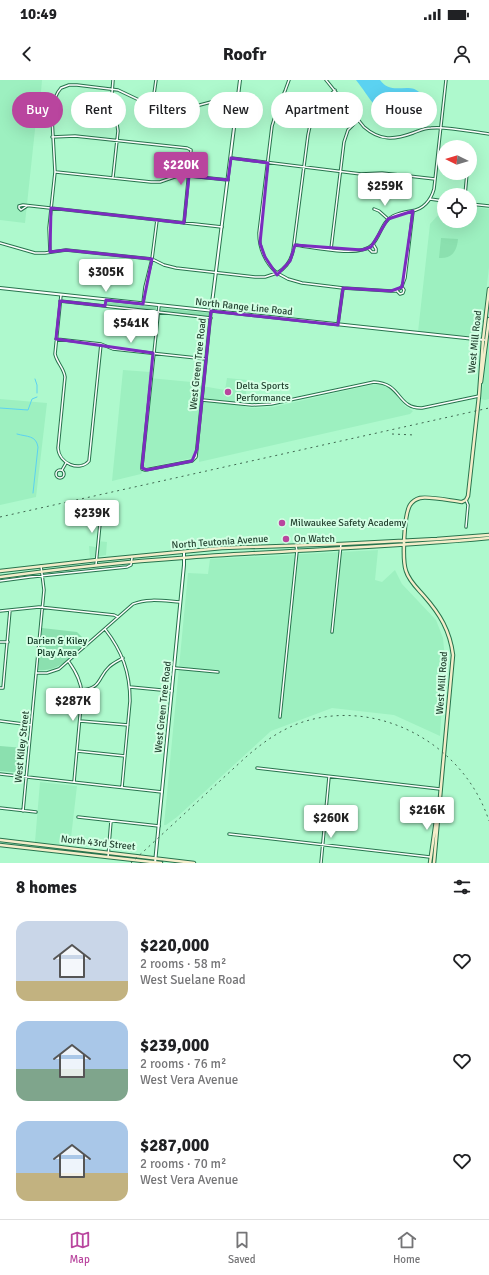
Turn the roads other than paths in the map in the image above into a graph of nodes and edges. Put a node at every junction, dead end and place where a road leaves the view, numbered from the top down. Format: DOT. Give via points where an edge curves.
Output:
graph roads {
  1 [pos="113,80"];
  2 [pos="156,80"];
  3 [pos="240,80"];
  4 [pos="288,80"];
  5 [pos="326,80"];
  6 [pos="446,80"];
  7 [pos="112,89"];
  8 [pos="335,90"];
  9 [pos="154,92"];
  10 [pos="238,92"];
  11 [pos="134,98"];
  12 [pos="363,125"];
  13 [pos="234,128"];
  14 [pos="350,128"];
  15 [pos="441,128"];
  16 [pos="489,134"];
  17 [pos="52,137"];
  18 [pos="117,141"];
  19 [pos="231,158"];
  20 [pos="268,163"];
  21 [pos="304,167"];
  22 [pos="55,172"];
  23 [pos="341,172"];
  24 [pos="189,176"];
  25 [pos="113,178"];
  26 [pos="435,179"];
  27 [pos="228,180"];
  28 [pos="430,198"];
  29 [pos="437,200"];
  30 [pos="477,205"];
  31 [pos="27,206"];
  32 [pos="489,206"];
  33 [pos="51,208"];
  34 [pos="374,209"];
  35 [pos="413,211"];
  36 [pos="388,219"];
  37 [pos="157,220"];
  38 [pos="184,223"];
  39 [pos="222,227"];
  40 [pos="0,243"];
  41 [pos="373,244"];
  42 [pos="295,245"];
  43 [pos="368,248"];
  44 [pos="331,249"];
  45 [pos="50,252"];
  46 [pos="152,259"];
  47 [pos="216,273"];
  48 [pos="277,273"];
  49 [pos="402,287"];
  50 [pos="0,288"];
  51 [pos="343,288"];
  52 [pos="489,289"];
  53 [pos="397,290"];
  54 [pos="61,295"];
  55 [pos="60,301"];
  56 [pos="143,304"];
  57 [pos="159,306"];
  58 [pos="212,311"];
  59 [pos="158,312"];
  60 [pos="211,318"];
  61 [pos="489,319"];
  62 [pos="338,325"];
  63 [pos="56,339"];
  64 [pos="483,340"];
  65 [pos="487,341"];
  66 [pos="101,344"];
  67 [pos="153,353"];
  68 [pos="206,359"];
  69 [pos="479,396"];
  70 [pos="202,400"];
  71 [pos="66,463"];
  72 [pos="62,470"];
  73 [pos="466,500"];
  74 [pos="102,503"];
  75 [pos="466,527"];
  76 [pos="489,536"];
  77 [pos="404,540"];
  78 [pos="340,544"];
  79 [pos="404,545"];
  80 [pos="296,546"];
  81 [pos="340,549"];
  82 [pos="297,551"];
  83 [pos="184,552"];
  84 [pos="133,556"];
  85 [pos="184,558"];
  86 [pos="97,560"];
  87 [pos="132,562"];
  88 [pos="41,566"];
  89 [pos="96,566"];
  90 [pos="42,571"];
  91 [pos="0,572"];
  92 [pos="42,576"];
  93 [pos="0,577"];
  94 [pos="0,581"];
  95 [pos="180,602"];
  96 [pos="43,607"];
  97 [pos="10,610"];
  98 [pos="0,611"];
  99 [pos="118,617"];
  100 [pos="105,629"];
  101 [pos="332,632"];
  102 [pos="0,642"];
  103 [pos="8,642"];
  104 [pos="123,658"];
  105 [pos="69,662"];
  106 [pos="175,668"];
  107 [pos="218,672"];
  108 [pos="36,673"];
  109 [pos="130,687"];
  110 [pos="1,688"];
  111 [pos="82,690"];
  112 [pos="172,691"];
  113 [pos="280,717"];
  114 [pos="80,720"];
  115 [pos="0,721"];
  116 [pos="31,725"];
  117 [pos="128,725"];
  118 [pos="77,751"];
  119 [pos="125,756"];
  120 [pos="257,768"];
  121 [pos="0,774"];
  122 [pos="26,777"];
  123 [pos="329,777"];
  124 [pos="74,782"];
  125 [pos="122,788"];
  126 [pos="440,788"];
  127 [pos="162,792"];
  128 [pos="439,802"];
  129 [pos="0,808"];
  130 [pos="23,811"];
  131 [pos="36,812"];
  132 [pos="78,817"];
  133 [pos="111,821"];
  134 [pos="159,826"];
  135 [pos="230,834"];
  136 [pos="0,840"];
  137 [pos="323,844"];
  138 [pos="0,845"];
  139 [pos="108,853"];
  140 [pos="108,857"];
  141 [pos="430,857"];
  142 [pos="156,858"];
  143 [pos="155,863"];
  144 [pos="161,863"];
  145 [pos="194,863"];
  146 [pos="322,863"];
  147 [pos="430,863"];
  148 [pos="434,863"];
  1 -- 7 [label="street"];
  2 -- 9 [label="street"];
  3 -- 10 [label="street, West Green Tree Road"];
  4 -- 20 [label="street" via="274,121"];
  5 -- 8 [label="street"];
  6 -- 15 [label="street"];
  7 -- 11 [label="street"];
  7 -- 17 [label="street" via="76,85 62,88 53,102"];
  7 -- 18 [label="street" via="111,106 117,124"];
  8 -- 21 [label="street" via="323,102 312,120"];
  12 -- 15 [label="street" via="372,133 389,138 400,138 429,128"];
  13 -- 19 [label="street, West Green Tree Road"];
  14 -- 23 [label="street" via="344,142"];
  15 -- 16 [label="street"];
  15 -- 26 [label="street"];
  17 -- 18 [label="street" via="75,136"];
  17 -- 22 [label="street"];
  18 -- 24 [label="street" via="187,148 191,150"];
  18 -- 25 [label="street"];
  19 -- 20 [label="street"];
  19 -- 27 [label="street, West Green Tree Road"];
  20 -- 21 [label="street"];
  20 -- 48 [label="street" via="259,233 264,258"];
  21 -- 23 [label="street"];
  21 -- 42 [label="street"];
  22 -- 25 [label="street"];
  22 -- 33 [label="street"];
  23 -- 26 [label="street" via="382,173"];
  23 -- 44 [label="street"];
  24 -- 25 [label="street" via="180,175 160,182"];
  24 -- 27 [label="street"];
  24 -- 38 [label="street"];
  26 -- 28 [label="street"];
  27 -- 39 [label="street, West Green Tree Road"];
  28 -- 29 [label="street"];
  28 -- 35 [label="street" via="425,205"];
  30 -- 32 [label="street"];
  31 -- 33 [label="street"];
  33 -- 37 [label="street"];
  33 -- 45 [label="street"];
  34 -- 36 [label="street"];
  35 -- 36 [label="street" via="402,212"];
  35 -- 49 [label="street"];
  36 -- 41 [label="street"];
  37 -- 38 [label="street"];
  37 -- 46 [label="street"];
  38 -- 39 [label="street"];
  39 -- 47 [label="street, West Green Tree Road"];
  40 -- 45 [label="street" via="35,253"];
  41 -- 43 [label="street"];
  41 -- 43 [label="street" via="376,252"];
  42 -- 44 [label="street"];
  42 -- 48 [label="street" via="290,261"];
  43 -- 44 [label="street" via="355,252"];
  45 -- 46 [label="street" via="66,250"];
  46 -- 47 [label="street" via="176,268"];
  46 -- 56 [label="street"];
  47 -- 48 [label="street" via="258,278"];
  47 -- 58 [label="street, West Green Tree Road"];
  48 -- 51 [label="street" via="294,282"];
  49 -- 53 [label="street"];
  49 -- 53 [label="street" via="403,293 400,294"];
  50 -- 54 [label="street, North Range Line Road"];
  51 -- 53 [label="street" via="391,292"];
  51 -- 62 [label="street"];
  52 -- 64 [label="main road, West Mill Road"];
  54 -- 55 [label="street"];
  54 -- 56 [label="street, North Range Line Road"];
  55 -- 59 [label="street"];
  55 -- 63 [label="street"];
  56 -- 57 [label="street, North Range Line Road"];
  57 -- 58 [label="street, North Range Line Road"];
  57 -- 59 [label="street"];
  58 -- 60 [label="street, West Green Tree Road"];
  58 -- 62 [label="street, North Range Line Road"];
  59 -- 60 [label="street"];
  59 -- 67 [label="street"];
  60 -- 68 [label="street, West Green Tree Road"];
  61 -- 65 [label="main road, West Mill Road"];
  62 -- 64 [label="street, North Range Line Road"];
  63 -- 66 [label="street"];
  63 -- 71 [label="street" via="56,357 65,377 58,451"];
  64 -- 65 [label="street, North Range Line Road"];
  64 -- 69 [label="main road, West Mill Road"];
  65 -- 69 [label="main road, West Mill Road"];
  66 -- 67 [label="street" via="113,349"];
  66 -- 71 [label="street" via="88,461 76,466"];
  67 -- 68 [label="street"];
  67 -- 70 [label="street, West Green Tree Road" via="143,469 194,459"];
  68 -- 70 [label="street, West Green Tree Road"];
  69 -- 70 [label="street" via="415,408 407,405 391,386 374,382 270,404 252,405"];
  69 -- 73 [label="main road, West Mill Road"];
  71 -- 72 [label="street"];
  72 -- 72 [label="street" via="56,472 58,477 63,476"];
  73 -- 75 [label="street"];
  73 -- 77 [label="main road, West Mill Road" via="414,500 408,509"];
  74 -- 86 [label="street"];
  76 -- 77 [label="main road, North Teutonia Avenue"];
  76 -- 79 [label="main road, North Teutonia Avenue"];
  77 -- 78 [label="main road, North Teutonia Avenue"];
  77 -- 79 [label="main road, West Mill Road"];
  78 -- 80 [label="main road, North Teutonia Avenue"];
  78 -- 81 [label="street"];
  79 -- 81 [label="main road, North Teutonia Avenue"];
  79 -- 126 [label="main road, West Mill Road" via="404,565 408,577 442,618 452,649 453,663"];
  80 -- 82 [label="street"];
  80 -- 83 [label="main road, North Teutonia Avenue"];
  81 -- 82 [label="main road, North Teutonia Avenue"];
  81 -- 101 [label="street"];
  82 -- 85 [label="main road, North Teutonia Avenue"];
  82 -- 113 [label="street"];
  83 -- 84 [label="main road, North Teutonia Avenue"];
  83 -- 85 [label="street, West Green Tree Road"];
  84 -- 86 [label="main road, North Teutonia Avenue"];
  84 -- 87 [label="street"];
  85 -- 87 [label="main road, North Teutonia Avenue"];
  85 -- 95 [label="street, West Green Tree Road"];
  86 -- 88 [label="main road, North Teutonia Avenue"];
  86 -- 89 [label="street"];
  87 -- 89 [label="main road, North Teutonia Avenue"];
  87 -- 92 [label="street, North Teutonia Avenue" via="130,567"];
  88 -- 90 [label="street, West Kiley Street"];
  88 -- 91 [label="main road, North Teutonia Avenue"];
  89 -- 90 [label="main road, North Teutonia Avenue"];
  90 -- 92 [label="street, West Kiley Street"];
  90 -- 93 [label="main road, North Teutonia Avenue"];
  92 -- 94 [label="street, North Teutonia Avenue"];
  92 -- 96 [label="street, West Kiley Street"];
  95 -- 99 [label="street" via="140,601"];
  95 -- 106 [label="street, West Green Tree Road"];
  96 -- 97 [label="street"];
  96 -- 99 [label="street"];
  96 -- 108 [label="street, West Kiley Street"];
  97 -- 98 [label="street"];
  97 -- 103 [label="street"];
  99 -- 100 [label="street"];
  100 -- 104 [label="street"];
  100 -- 105 [label="street"];
  102 -- 103 [label="street"];
  103 -- 110 [label="street"];
  104 -- 109 [label="street"];
  104 -- 111 [label="street" via="108,668 98,684"];
  105 -- 108 [label="street" via="59,669"];
  105 -- 111 [label="street" via="75,670"];
  106 -- 107 [label="street"];
  106 -- 112 [label="street, West Green Tree Road"];
  108 -- 116 [label="street, West Kiley Street"];
  109 -- 112 [label="street"];
  109 -- 117 [label="street"];
  111 -- 114 [label="street"];
  112 -- 127 [label="street, West Green Tree Road"];
  114 -- 117 [label="street"];
  114 -- 118 [label="street"];
  115 -- 116 [label="street"];
  116 -- 122 [label="street, West Kiley Street"];
  117 -- 119 [label="street"];
  118 -- 119 [label="street"];
  118 -- 124 [label="street"];
  119 -- 125 [label="street"];
  120 -- 123 [label="street"];
  121 -- 122 [label="street"];
  122 -- 124 [label="street"];
  122 -- 130 [label="street, West Kiley Street"];
  123 -- 126 [label="street"];
  123 -- 137 [label="street"];
  124 -- 125 [label="street"];
  125 -- 127 [label="street"];
  126 -- 128 [label="main road, West Mill Road"];
  127 -- 134 [label="street, West Green Tree Road"];
  128 -- 141 [label="main road, West Mill Road"];
  128 -- 148 [label="main road, West Mill Road"];
  129 -- 130 [label="street"];
  130 -- 131 [label="street"];
  132 -- 133 [label="street"];
  133 -- 134 [label="street"];
  133 -- 139 [label="street"];
  134 -- 142 [label="street, West Green Tree Road"];
  135 -- 137 [label="street"];
  136 -- 139 [label="main road, North 43rd Street"];
  137 -- 141 [label="street"];
  137 -- 146 [label="street"];
  138 -- 140 [label="main road, North 43rd Street"];
  139 -- 140 [label="street"];
  139 -- 142 [label="main road, North 43rd Street"];
  140 -- 143 [label="main road, North 43rd Street"];
  141 -- 147 [label="main road, West Mill Road"];
  142 -- 143 [label="street, West Green Tree Road"];
  142 -- 145 [label="main road, North 43rd Street"];
  143 -- 144 [label="main road, North 43rd Street"];
}
